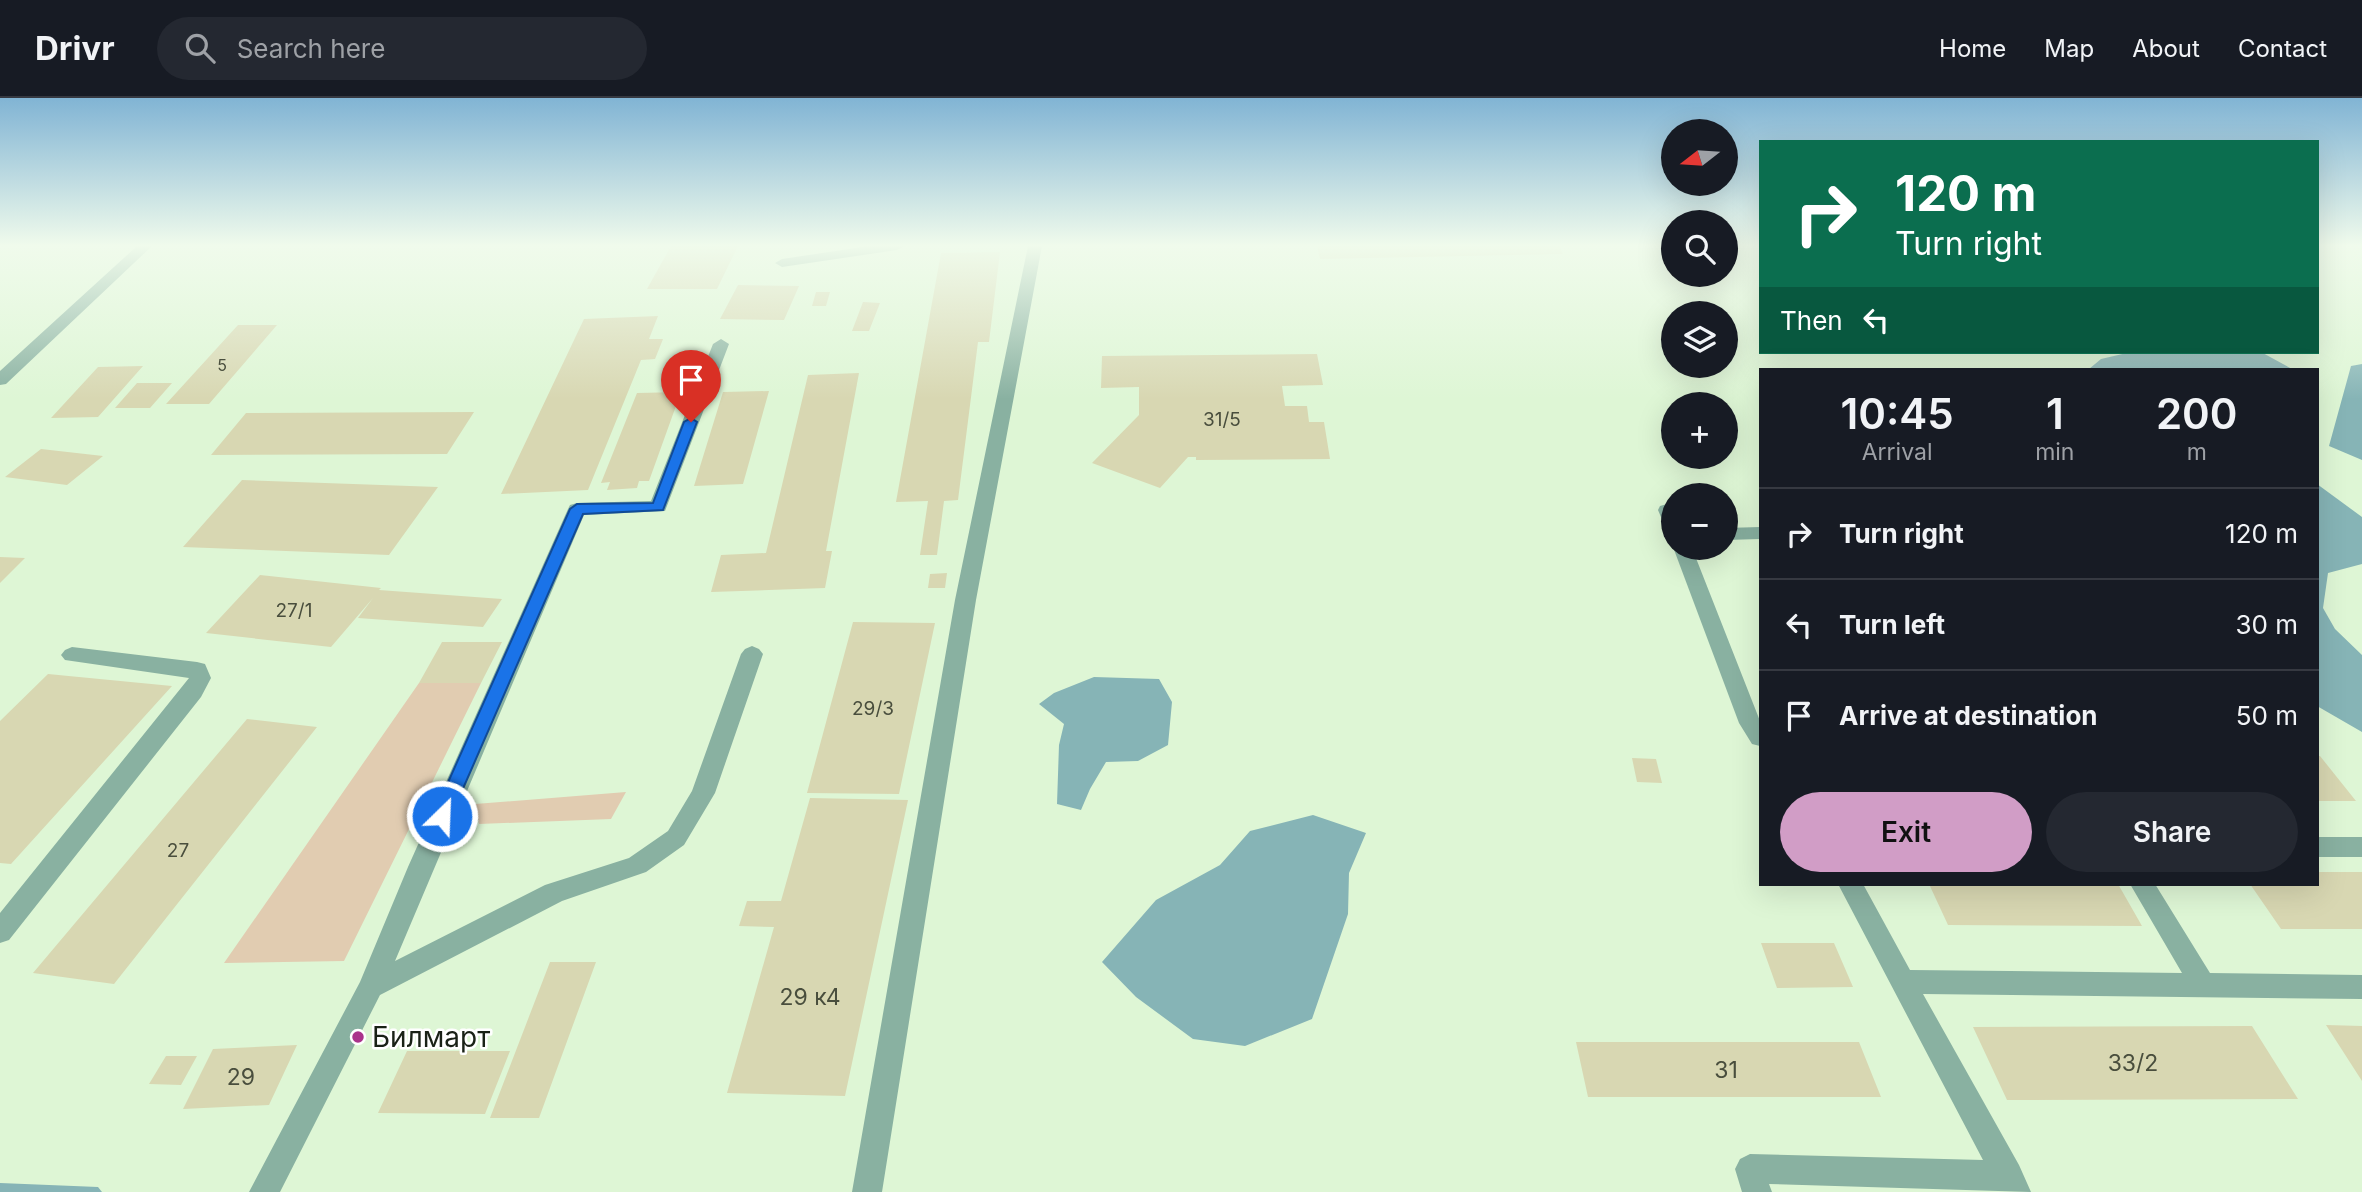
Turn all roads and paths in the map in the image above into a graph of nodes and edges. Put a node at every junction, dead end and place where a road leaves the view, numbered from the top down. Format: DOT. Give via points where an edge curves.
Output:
graph roads {
  1 [pos="90,297"];
  2 [pos="1024,297"];
  3 [pos="721,344"];
  4 [pos="0,380"];
  5 [pos="1759,533"];
  6 [pos="1738,534"];
  7 [pos="1687,560"];
  8 [pos="752,653"];
  9 [pos="72,655"];
  10 [pos="1759,736"];
  11 [pos="2319,847"];
  12 [pos="2362,847"];
  13 [pos="1851,886"];
  14 [pos="2143,886"];
  15 [pos="0,932"];
  16 [pos="1904,982"];
  17 [pos="2203,985"];
  18 [pos="371,987"];
  19 [pos="2362,987"];
  20 [pos="2012,1184"];
  21 [pos="264,1192"];
  22 [pos="866,1192"];
  23 [pos="1757,1192"];
  1 -- 4 [label="street"];
  2 -- 22 [label="street" via="939,743"];
  3 -- 18 [label="street" via="658,507 577,509"];
  5 -- 6 [label="street"];
  7 -- 10 [label="street"];
  8 -- 18 [label="street" via="703,793 676,838 637,865 554,893"];
  9 -- 15 [label="street" via="197,670 200,678"];
  11 -- 12 [label="street"];
  13 -- 16 [label="street"];
  14 -- 17 [label="street"];
  16 -- 17 [label="street"];
  16 -- 20 [label="street"];
  17 -- 19 [label="street"];
  18 -- 21 [label="street"];
  20 -- 23 [label="street" via="1750,1169"];
}
